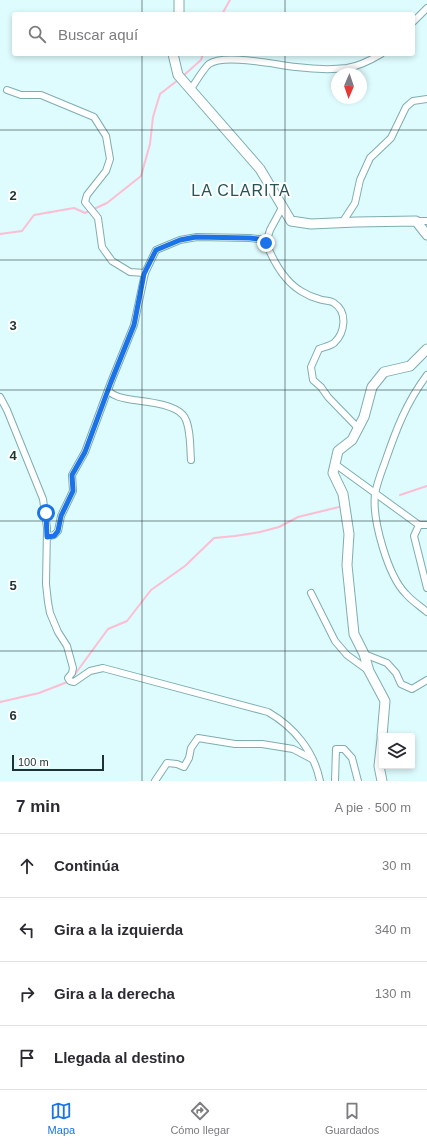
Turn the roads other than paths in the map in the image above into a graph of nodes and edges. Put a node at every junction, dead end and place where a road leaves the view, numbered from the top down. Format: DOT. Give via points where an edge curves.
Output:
graph roads {
  1 [pos="179,0"];
  2 [pos="427,8"];
  3 [pos="179,12"];
  4 [pos="415,20"];
  5 [pos="173,56"];
  6 [pos="378,56"];
  7 [pos="188,86"];
  8 [pos="7,90"];
  9 [pos="427,100"];
  10 [pos="283,206"];
  11 [pos="416,221"];
  12 [pos="427,221"];
  13 [pos="342,222"];
  14 [pos="427,235"];
  15 [pos="267,240"];
  16 [pos="144,274"];
  17 [pos="427,349"];
  18 [pos="427,375"];
  19 [pos="108,391"];
  20 [pos="0,397"];
  21 [pos="358,428"];
  22 [pos="191,460"];
  23 [pos="335,464"];
  24 [pos="376,494"];
  25 [pos="418,525"];
  26 [pos="427,525"];
  27 [pos="47,537"];
  28 [pos="427,588"];
  29 [pos="311,593"];
  30 [pos="427,612"];
  31 [pos="364,654"];
  32 [pos="369,671"];
  33 [pos="427,680"];
  34 [pos="382,733"];
  35 [pos="312,759"];
  36 [pos="380,769"];
  37 [pos="155,781"];
  38 [pos="320,781"];
  39 [pos="335,781"];
  40 [pos="358,781"];
  41 [pos="382,781"];
  1 -- 3 [label="street"];
  2 -- 4 [label="street"];
  5 -- 7 [label="street" via="178,75"];
  6 -- 7 [label="street" via="367,63 349,68 296,67 246,60 221,60 208,64"];
  7 -- 10 [label="street" via="260,169"];
  8 -- 16 [label="street" via="21,95 41,94 94,117 106,136 110,159 106,171 86,195 85,202 98,218 102,247 112,261 130,272"];
  9 -- 13 [label="street" via="413,101 406,107 391,138 370,158 360,180 356,203"];
  10 -- 13 [label="street" via="291,221 310,224"];
  10 -- 15 [label="street"];
  11 -- 12 [label="street"];
  11 -- 13 [label="street"];
  11 -- 14 [label="street"];
  15 -- 16 [label="street" via="196,237 180,240 156,250"];
  15 -- 21 [label="street" via="271,254 286,278 303,292 334,302 341,310 344,319 343,332 334,343 320,349 311,367 314,380"];
  16 -- 19 [label="street" via="134,325"];
  17 -- 21 [label="street" via="410,366 384,372 372,387 364,417"];
  18 -- 24 [label="street" via="400,418"];
  19 -- 22 [label="street" via="115,396 158,404 183,416 187,424"];
  19 -- 27 [label="street" via="85,452 72,475 73,491 61,516 58,531 54,536"];
  20 -- 27 [label="street" via="43,499"];
  21 -- 23 [label="street" via="352,440 338,451"];
  23 -- 24 [label="street"];
  23 -- 31 [label="street" via="333,473 343,494 349,534 347,565 354,634"];
  24 -- 25 [label="street"];
  24 -- 30 [label="street" via="378,530 394,576 405,594"];
  25 -- 26 [label="street"];
  25 -- 28 [label="street" via="414,536"];
  27 -- 35 [label="street" via="48,602 55,625 67,646 73,668 68,678 70,681 74,682 90,671 103,668 268,712 287,724 299,737"];
  29 -- 32 [label="street" via="335,641 347,655"];
  31 -- 32 [label="street"];
  31 -- 33 [label="street" via="387,663 401,684 412,689"];
  32 -- 34 [label="street" via="385,701"];
  35 -- 37 [label="street" via="293,749 198,738 184,767 167,763"];
  35 -- 38 [label="street"];
  36 -- 41 [label="street"];
  39 -- 40 [label="street" via="336,749 344,749 352,758"];
}
